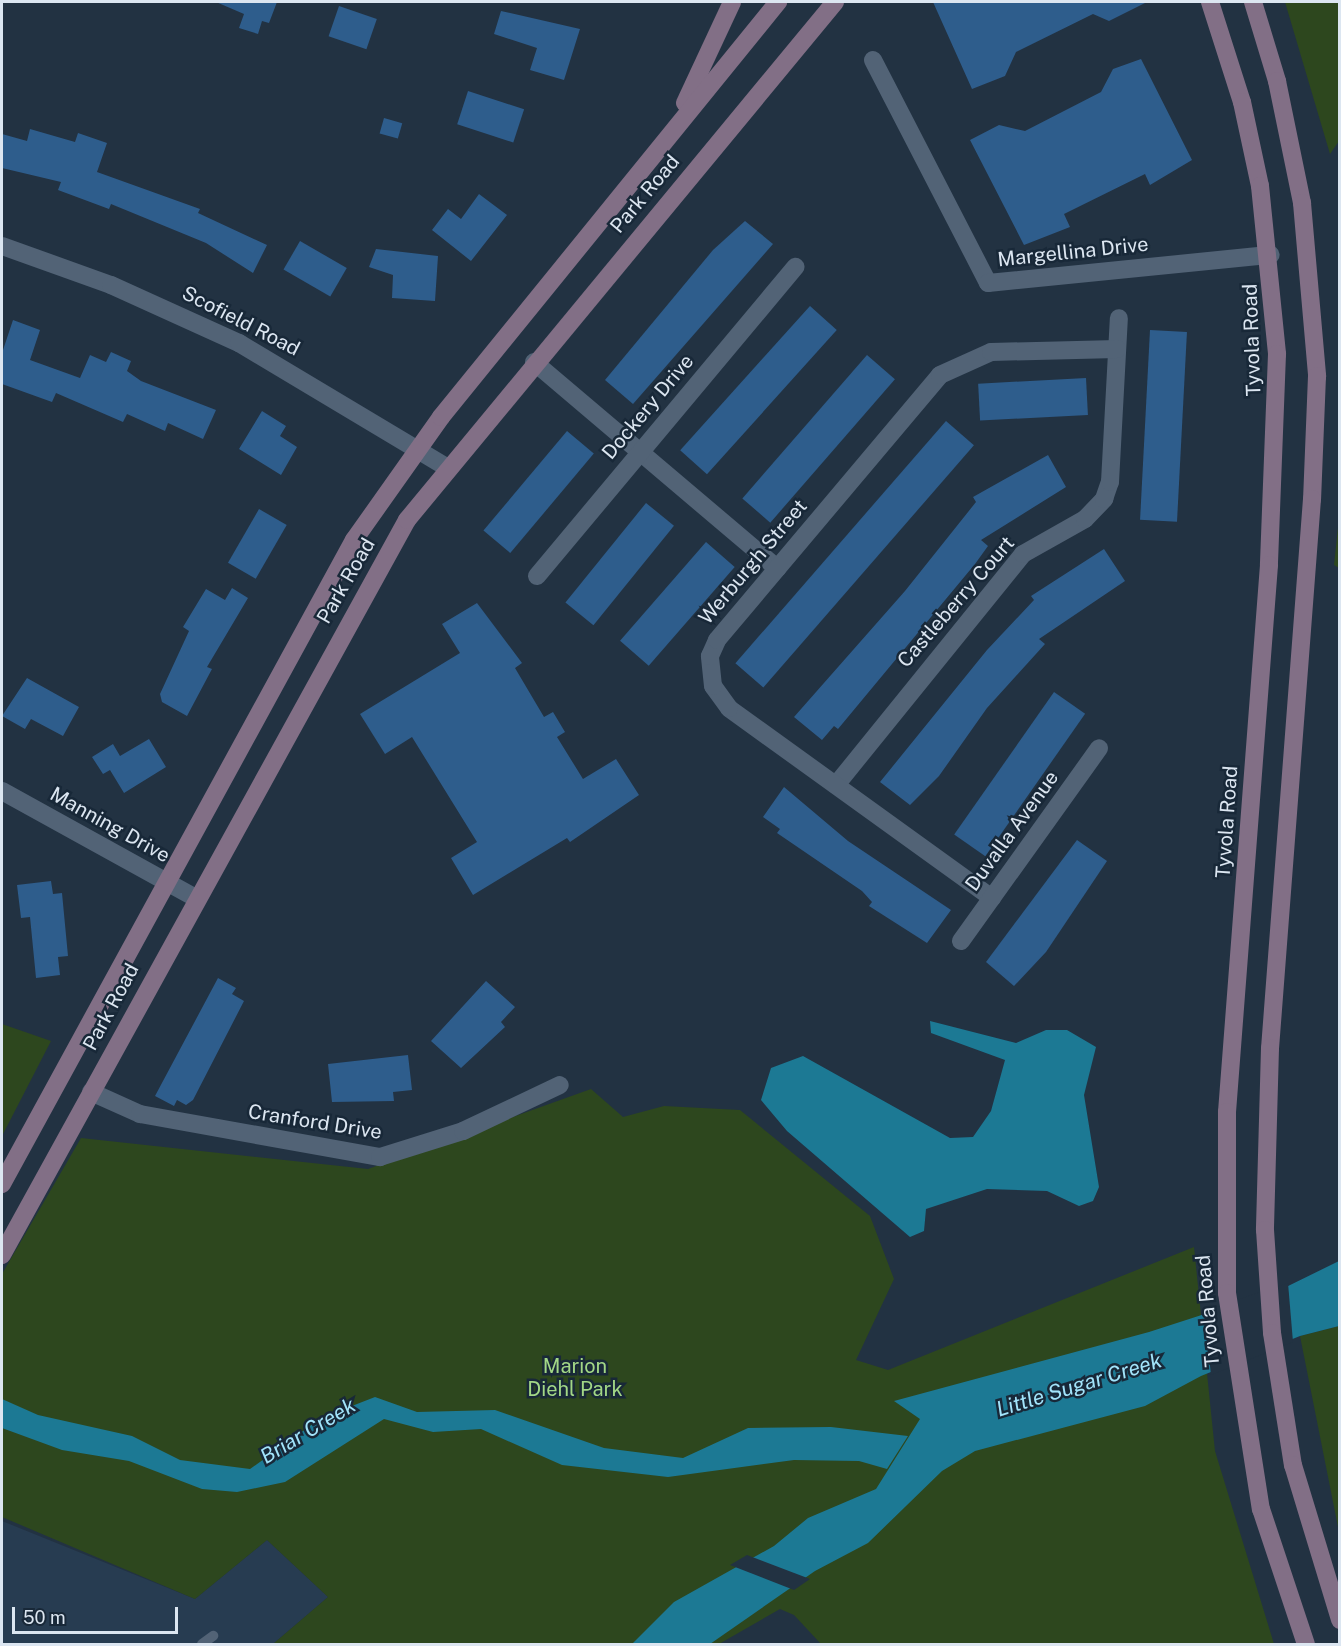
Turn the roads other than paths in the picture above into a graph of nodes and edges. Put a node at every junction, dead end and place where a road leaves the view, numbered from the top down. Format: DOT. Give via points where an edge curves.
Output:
graph roads {
  1 [pos="732,2"];
  2 [pos="778,2"];
  3 [pos="835,2"];
  4 [pos="1210,2"];
  5 [pos="1253,2"];
  6 [pos="873,60"];
  7 [pos="651,159"];
  8 [pos="2,246"];
  9 [pos="1270,255"];
  10 [pos="795,267"];
  11 [pos="1119,318"];
  12 [pos="1117,350"];
  13 [pos="534,362"];
  14 [pos="417,448"];
  15 [pos="640,452"];
  16 [pos="446,467"];
  17 [pos="777,568"];
  18 [pos="537,576"];
  19 [pos="1099,748"];
  20 [pos="836,785"];
  21 [pos="2,791"];
  22 [pos="166,881"];
  23 [pos="196,898"];
  24 [pos="992,898"];
  25 [pos="961,941"];
  26 [pos="560,1085"];
  27 [pos="91,1092"];
  28 [pos="2,1184"];
  29 [pos="2,1255"];
  30 [pos="1340,1620"];
  31 [pos="213,1636"];
  32 [pos="202,1644"];
  33 [pos="1306,1644"];
  1 -- 7 [label="main road" via="702,73"];
  2 -- 7 [label="main road, Park Road"];
  3 -- 13 [label="main road, Park Road"];
  4 -- 9 [label="main road, Tyvola Road" via="1242,102"];
  5 -- 30 [label="main road" via="1277,81 1302,203 1317,376 1312,511 1270,1048 1265,1230 1281,1402 1300,1500"];
  6 -- 9 [label="street, Margellina Drive" via="988,283"];
  7 -- 14 [label="main road, Park Road"];
  8 -- 14 [label="street, Scofield Road" via="111,285 227,337"];
  9 -- 33 [label="main road, Tyvola Road" via="1276,447 1227,1112 1226,1243 1243,1418 1262,1509"];
  10 -- 15 [label="street, Dockery Drive"];
  11 -- 12 [label="street, Castleberry Court"];
  12 -- 17 [label="street, Werburgh Street" via="995,352 949,369"];
  12 -- 20 [label="street, Castleberry Court" via="1110,482 1104,499 1085,519 1023,554"];
  13 -- 15 [label="street"];
  13 -- 16 [label="main road, Park Road"];
  14 -- 16 [label="street, Scofield Road"];
  14 -- 22 [label="main road, Park Road" via="333,577"];
  15 -- 17 [label="street"];
  15 -- 18 [label="street, Dockery Drive"];
  16 -- 23 [label="main road, Park Road" via="367,588"];
  17 -- 20 [label="street, Werburgh Street" via="713,647 713,686 729,708"];
  19 -- 24 [label="street, Duvalla Avenue"];
  20 -- 24 [label="street, Werburgh Street"];
  21 -- 22 [label="street, Manning Drive"];
  22 -- 23 [label="street, Manning Drive"];
  22 -- 28 [label="main road, Park Road"];
  23 -- 27 [label="main road, Park Road"];
  24 -- 25 [label="street, Duvalla Avenue"];
  26 -- 27 [label="street, Cranford Drive" via="463,1131 380,1157 140,1114"];
  27 -- 29 [label="main road, Park Road"];
  31 -- 32 [label="lane"];
}
